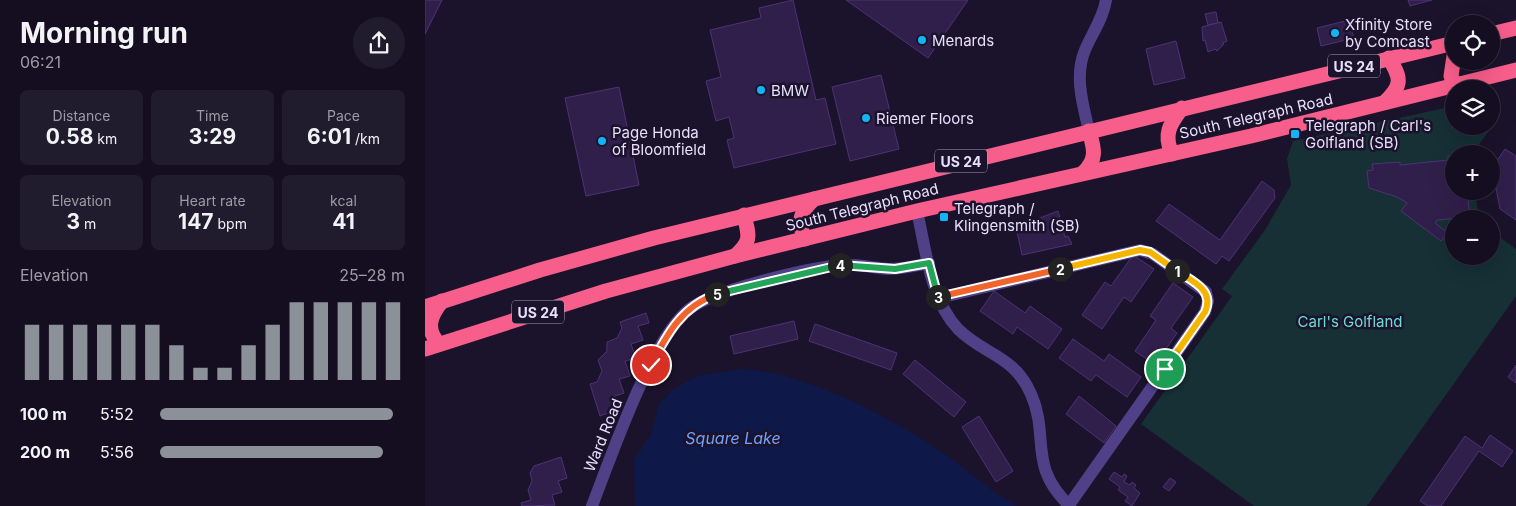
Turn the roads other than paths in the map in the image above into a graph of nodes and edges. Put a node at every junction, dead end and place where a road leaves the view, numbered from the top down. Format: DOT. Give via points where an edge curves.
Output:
graph roads {
  1 [pos="1105,0"];
  2 [pos="1516,28"];
  3 [pos="1500,32"];
  4 [pos="1445,45"];
  5 [pos="1389,58"];
  6 [pos="1516,70"];
  7 [pos="1478,80"];
  8 [pos="1445,88"];
  9 [pos="1385,102"];
  10 [pos="1182,108"];
  11 [pos="1089,131"];
  12 [pos="1172,154"];
  13 [pos="1083,173"];
  14 [pos="815,199"];
  15 [pos="917,211"];
  16 [pos="744,215"];
  17 [pos="805,239"];
  18 [pos="735,256"];
  19 [pos="929,263"];
  20 [pos="939,298"];
  21 [pos="442,301"];
  22 [pos="425,307"];
  23 [pos="432,347"];
  24 [pos="1069,505"];
  25 [pos="592,506"];
  1 -- 11 [label="street" via="1102,17 1080,64 1080,86"];
  2 -- 3 [label="highway"];
  4 -- 5 [label="highway, South Telegraph Road / US 24"];
  5 -- 9 [label="highway" via="1399,81 1395,92"];
  5 -- 10 [label="highway, South Telegraph Road / US 24"];
  6 -- 7 [label="highway, South Telegraph Road / US 24"];
  8 -- 9 [label="highway, South Telegraph Road / US 24"];
  9 -- 12 [label="highway, South Telegraph Road / US 24"];
  10 -- 11 [label="highway, South Telegraph Road / US 24"];
  10 -- 12 [label="highway" via="1168,129 1168,145"];
  11 -- 13 [label="highway" via="1095,154"];
  11 -- 14 [label="highway, South Telegraph Road / US 24"];
  12 -- 13 [label="highway, South Telegraph Road / US 24"];
  13 -- 15 [label="highway, South Telegraph Road / US 24"];
  14 -- 16 [label="highway, South Telegraph Road / US 24"];
  14 -- 17 [label="highway" via="801,219 800,227"];
  15 -- 17 [label="highway, South Telegraph Road / US 24"];
  15 -- 19 [label="street"];
  16 -- 18 [label="highway" via="748,240"];
  16 -- 21 [label="highway, South Telegraph Road / US 24" via="590,255"];
  17 -- 18 [label="highway, South Telegraph Road / US 24"];
  18 -- 23 [label="highway, South Telegraph Road / US 24" via="615,288"];
  19 -- 20 [label="street"];
  19 -- 25 [label="street, Ward Road" via="895,269 835,265 720,293 695,304 676,322 662,344"];
  20 -- 24 [label="street" via="961,332 1007,362 1025,383 1037,414 1045,469 1053,487"];
  20 -- 24 [label="street" via="1140,250 1153,254 1206,292 1205,312"];
  21 -- 22 [label="highway, South Telegraph Road / US 24"];
  21 -- 23 [label="highway" via="433,313 429,327"];
}
